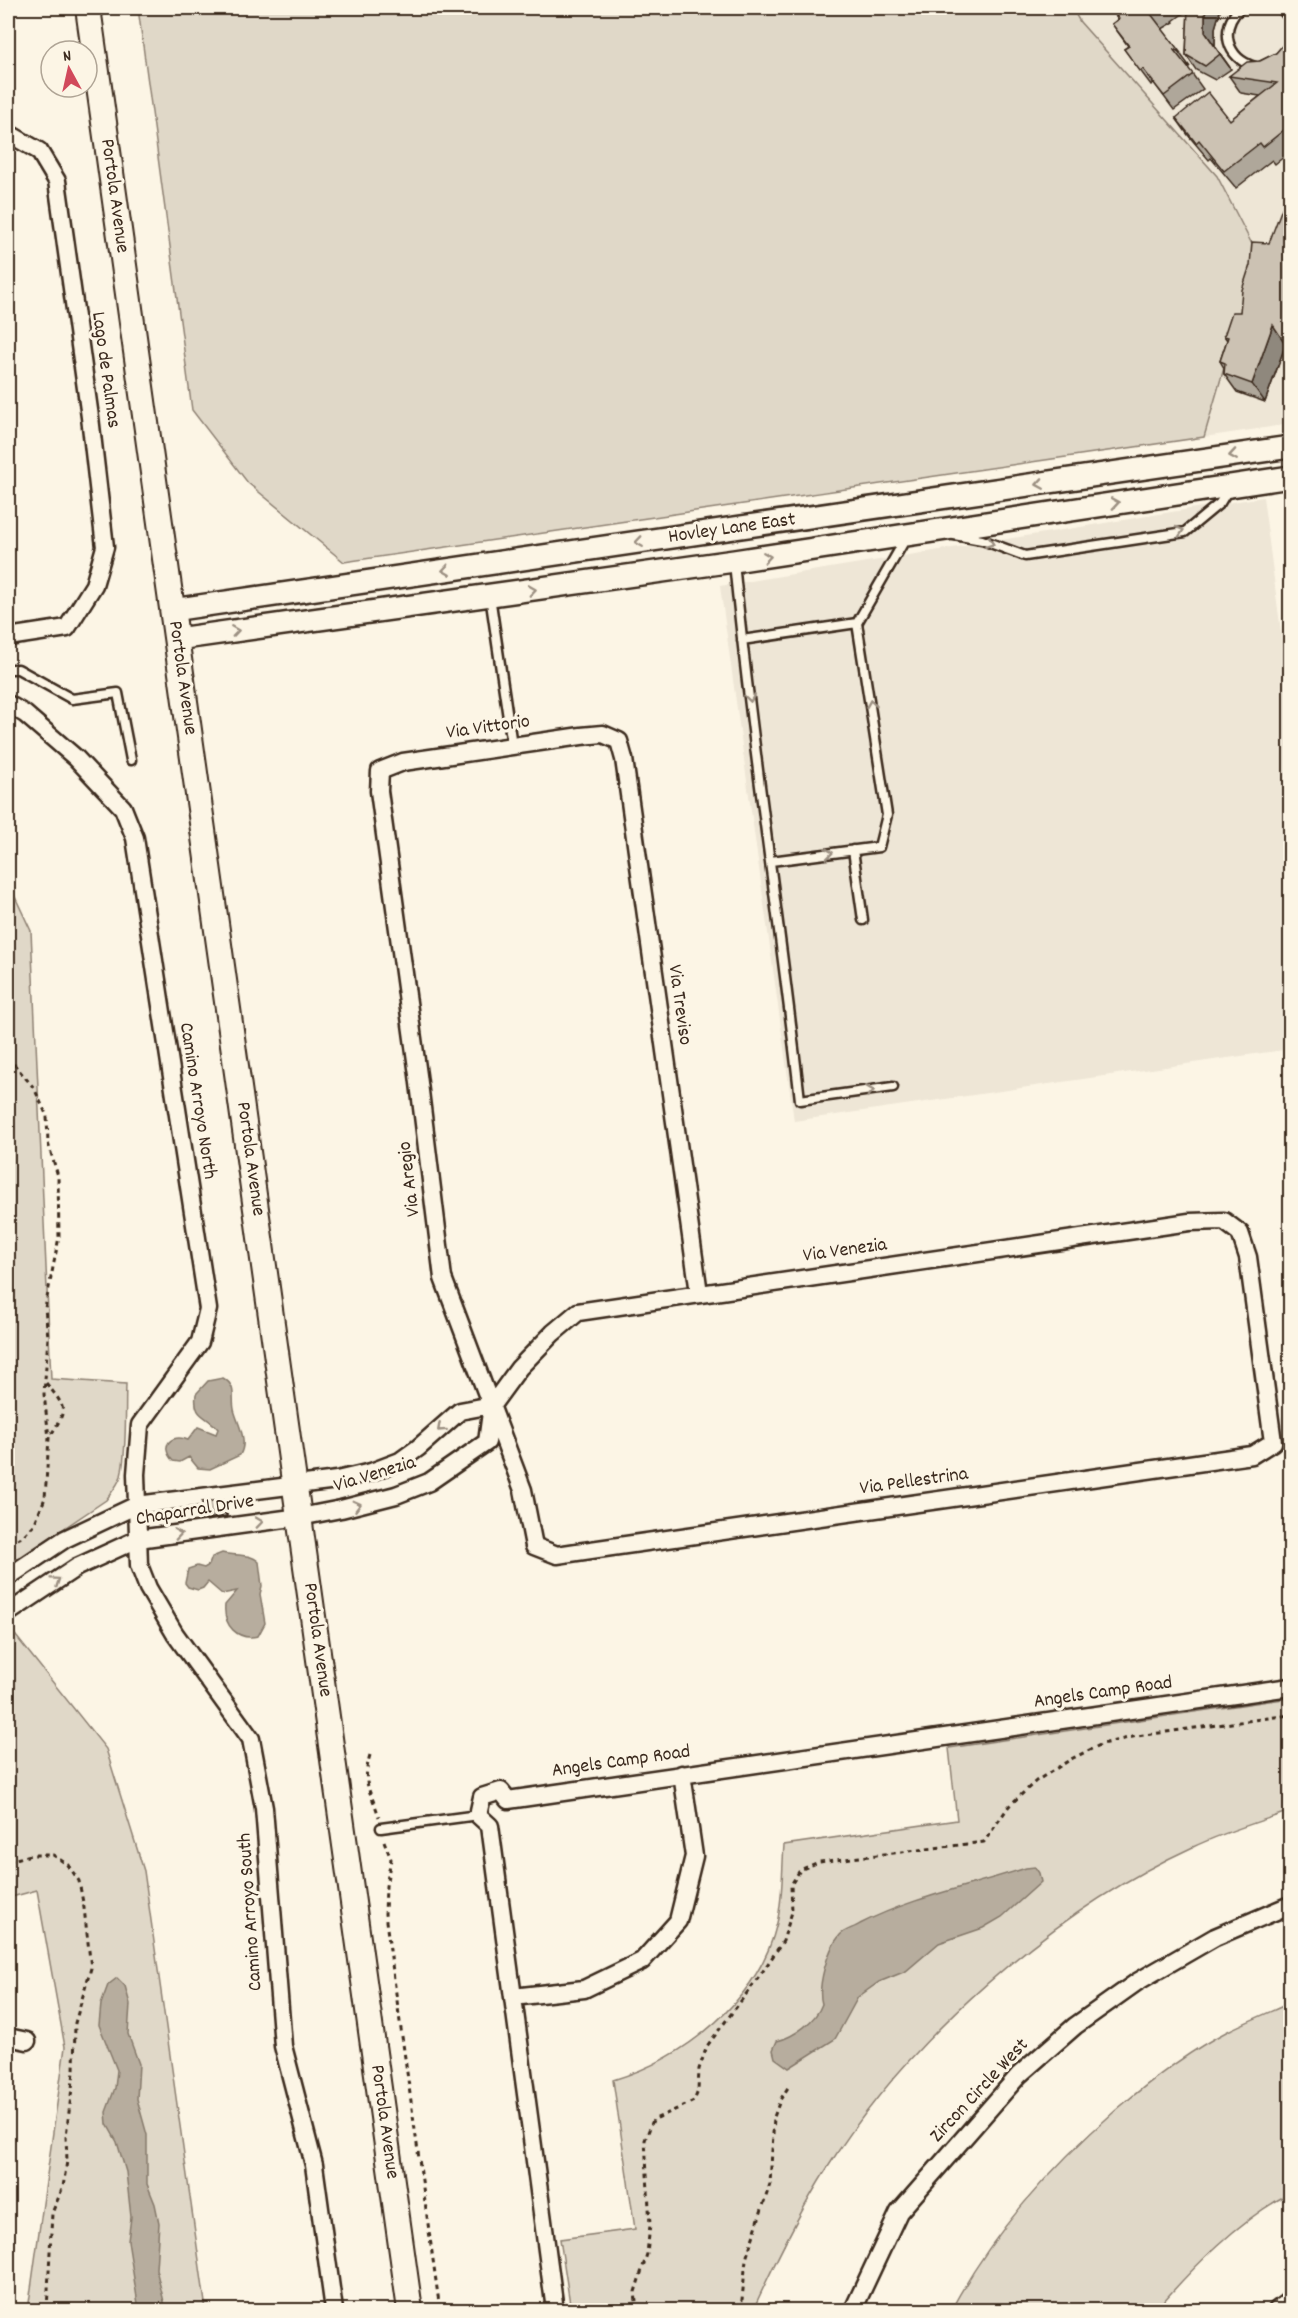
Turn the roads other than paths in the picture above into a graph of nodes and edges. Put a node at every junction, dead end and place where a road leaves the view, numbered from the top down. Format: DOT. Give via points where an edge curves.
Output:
graph roads {
  1 [pos="88,8"];
  2 [pos="1240,8"];
  3 [pos="1266,67"];
  4 [pos="8,133"];
  5 [pos="1290,447"];
  6 [pos="1290,477"];
  7 [pos="1231,486"];
  8 [pos="879,508"];
  9 [pos="933,531"];
  10 [pos="908,536"];
  11 [pos="734,561"];
  12 [pos="490,596"];
  13 [pos="172,610"];
  14 [pos="857,623"];
  15 [pos="8,636"];
  16 [pos="177,639"];
  17 [pos="742,640"];
  18 [pos="8,669"];
  19 [pos="8,704"];
  20 [pos="603,734"];
  21 [pos="512,745"];
  22 [pos="130,760"];
  23 [pos="380,771"];
  24 [pos="853,850"];
  25 [pos="771,861"];
  26 [pos="862,920"];
  27 [pos="893,1088"];
  28 [pos="699,1293"];
  29 [pos="492,1405"];
  30 [pos="1273,1442"];
  31 [pos="295,1485"];
  32 [pos="137,1505"];
  33 [pos="300,1517"];
  34 [pos="138,1539"];
  35 [pos="556,1555"];
  36 [pos="8,1577"];
  37 [pos="8,1613"];
  38 [pos="1290,1687"];
  39 [pos="682,1774"];
  40 [pos="478,1815"];
  41 [pos="381,1828"];
  42 [pos="1290,1905"];
  43 [pos="513,1997"];
  44 [pos="8,2037"];
  45 [pos="27,2041"];
  46 [pos="1290,2300"];
  47 [pos="334,2310"];
  48 [pos="410,2310"];
  49 [pos="555,2310"];
  50 [pos="853,2310"];
  51 [pos="1277,2310"];
  1 -- 13 [label="main road, Portola Avenue"];
  2 -- 3 [label="lane" via="1228,25 1229,46 1244,63"];
  4 -- 15 [label="street, Lago de Palmas" via="39,151 57,181 105,547 94,585 67,628"];
  5 -- 8 [label="street, Hovley Lane East, one-way"];
  6 -- 7 [label="street, Hovley Lane East"];
  9 -- 7 [label="street, Hovley Lane East, one-way"];
  9 -- 7 [label="lane, one-way" via="982,540 1025,556 1185,532 1220,503"];
  8 -- 11 [label="street" via="742,538 734,548"];
  8 -- 13 [label="street, Hovley Lane East, one-way"];
  9 -- 10 [label="street, Hovley Lane East"];
  11 -- 10 [label="street, Hovley Lane East, one-way"];
  10 -- 14 [label="lane"];
  12 -- 11 [label="street, Hovley Lane East, one-way"];
  11 -- 17 [label="lane"];
  16 -- 12 [label="street, Hovley Lane East, one-way"];
  12 -- 21 [label="lane"];
  13 -- 16 [label="main road, Portola Avenue"];
  14 -- 17 [label="lane"];
  24 -- 14 [label="lane, one-way" via="879,846 887,815"];
  16 -- 31 [label="main road, Portola Avenue"];
  17 -- 25 [label="lane, one-way"];
  18 -- 22 [label="lane" via="18,669 72,699 118,693"];
  19 -- 32 [label="street, Camino Arroyo North" via="76,758 123,808 135,838 141,871 208,1309 200,1342 140,1425"];
  20 -- 21 [label="street, Via Vittorio"];
  20 -- 28 [label="street, Via Treviso" via="619,741 624,759"];
  21 -- 23 [label="street, Via Vittorio" via="403,762"];
  23 -- 29 [label="street, Via Aregio" via="379,791 443,1278"];
  25 -- 24 [label="lane, one-way"];
  24 -- 26 [label="lane"];
  25 -- 27 [label="lane, one-way" via="800,1100"];
  28 -- 29 [label="street, Via Venezia" via="578,1312 519,1368"];
  28 -- 30 [label="street, Via Venezia" via="1189,1222 1224,1221 1240,1233 1248,1257"];
  29 -- 31 [label="street, Via Venezia, one-way" via="460,1411 400,1461 371,1472"];
  33 -- 29 [label="street, Via Venezia, one-way" via="396,1495 429,1482 487,1442"];
  29 -- 35 [label="street, Via Aregio" via="524,1490 534,1546"];
  30 -- 35 [label="street, Via Pellestrina" via="1252,1455"];
  31 -- 32 [label="street, Chaparral Drive"];
  31 -- 33 [label="main road, Portola Avenue"];
  32 -- 34 [label="street, Camino Arroyo North"];
  32 -- 36 [label="street, Chaparral Drive" via="65,1539"];
  34 -- 33 [label="street, Chaparral Drive, one-way"];
  33 -- 48 [label="main road, Portola Avenue"];
  37 -- 34 [label="street, Chaparral Drive, one-way" via="77,1567"];
  34 -- 47 [label="street, Camino Arroyo South" via="139,1565 148,1588 175,1634 251,1739 264,1808 283,2046 314,2165"];
  38 -- 39 [label="street, Angels Camp Road"];
  39 -- 40 [label="street, Angels Camp Road" via="508,1800 501,1791 482,1797"];
  39 -- 43 [label="street" via="694,1856 678,1921 642,1961 584,1989"];
  40 -- 41 [label="lane"];
  40 -- 43 [label="street" via="490,1826"];
  42 -- 50 [label="street, Zircon Circle West" via="1215,1937 1137,1982 1075,2026 1019,2075 899,2212"];
  43 -- 49 [label="street"];
  44 -- 45 [label="street"];
  46 -- 51 [label="street"];
}
